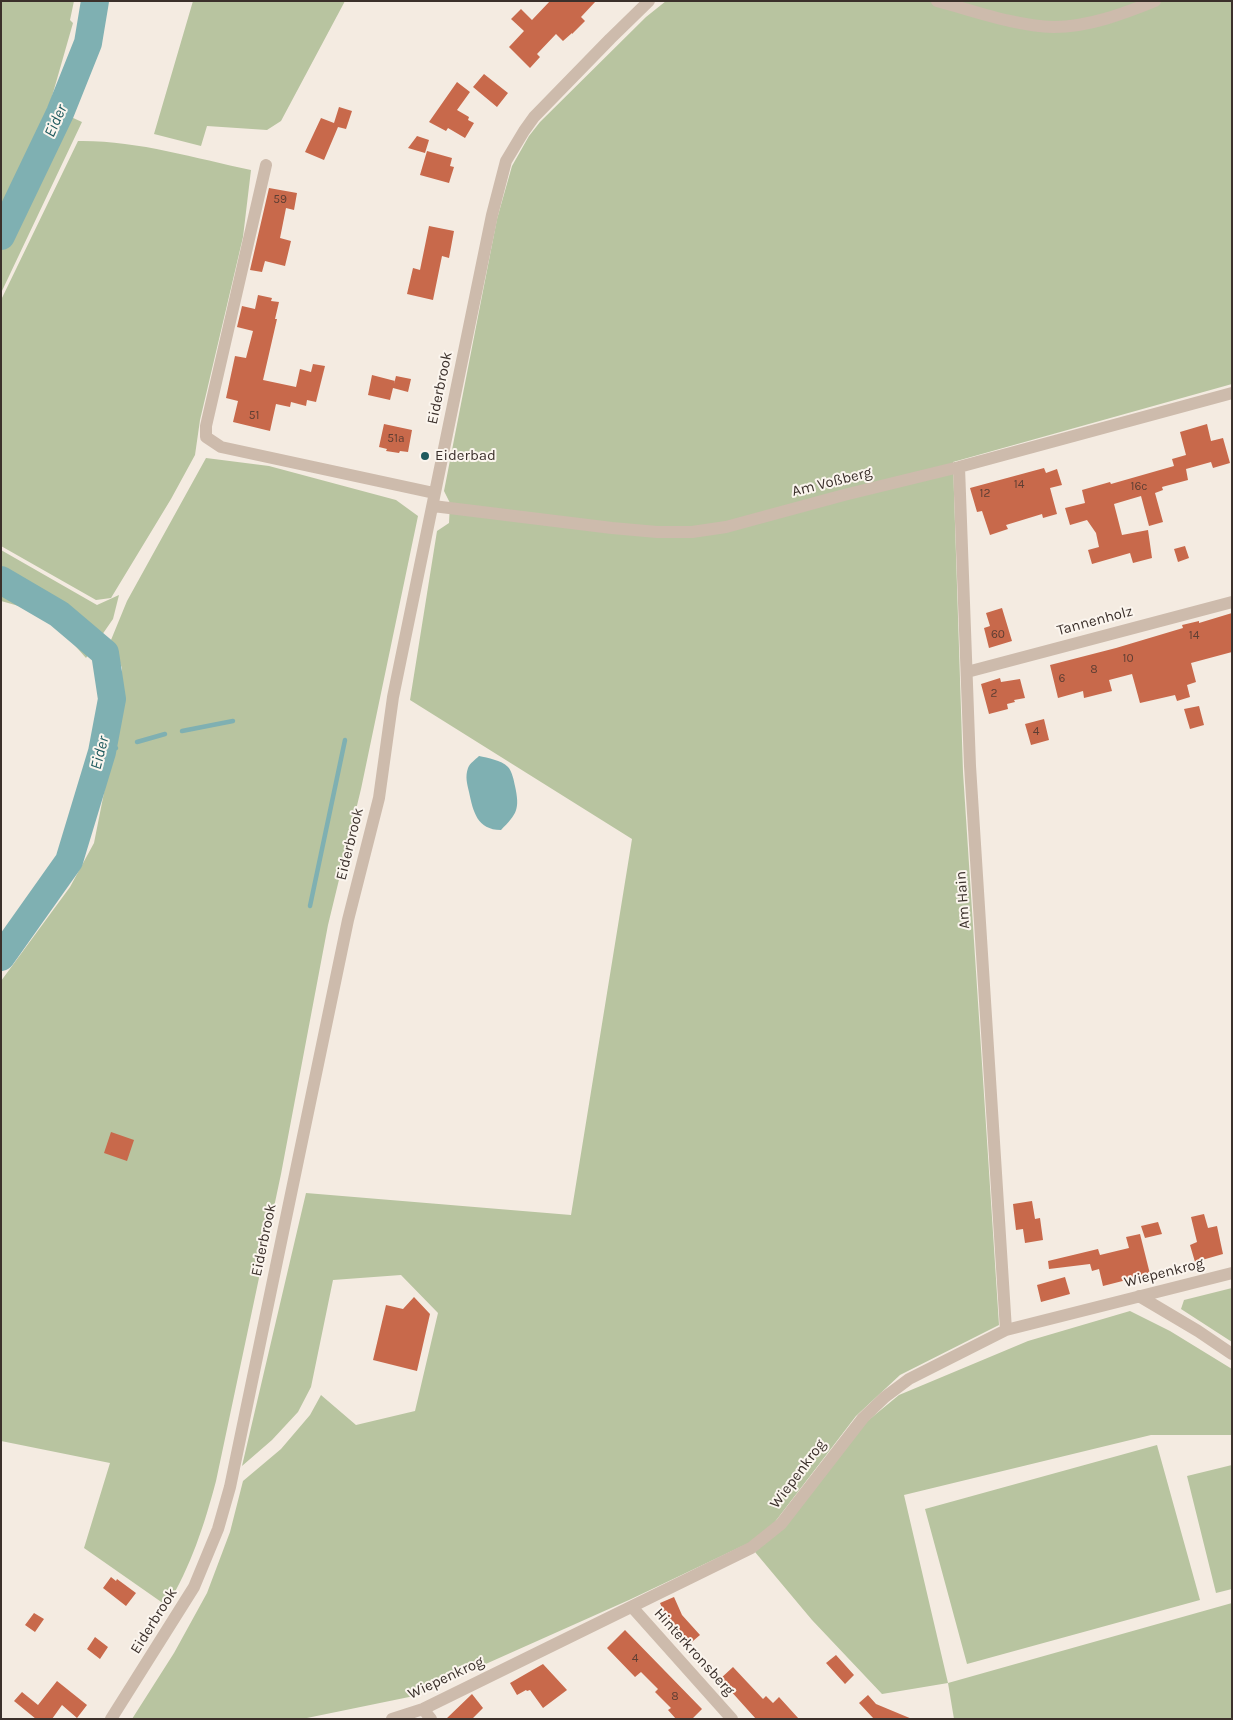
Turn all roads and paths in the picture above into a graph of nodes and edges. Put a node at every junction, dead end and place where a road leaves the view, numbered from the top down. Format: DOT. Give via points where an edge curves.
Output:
graph roads {
  1 [pos="649,1"];
  2 [pos="937,1"];
  3 [pos="1155,1"];
  4 [pos="266,165"];
  5 [pos="1232,393"];
  6 [pos="958,467"];
  7 [pos="434,499"];
  8 [pos="1232,602"];
  9 [pos="967,672"];
  10 [pos="1232,1273"];
  11 [pos="1139,1296"];
  12 [pos="1006,1330"];
  13 [pos="1232,1354"];
  14 [pos="632,1607"];
  15 [pos="423,1709"];
  16 [pos="111,1719"];
  17 [pos="392,1719"];
  18 [pos="431,1719"];
  19 [pos="732,1719"];
  1 -- 7 [label="street, Eiderbrook" via="534,117 506,162 492,215"];
  2 -- 3 [label="street" via="1017,22 1053,27 1080,25"];
  4 -- 7 [label="street, Am Voßberg" via="206,437 221,447"];
  5 -- 6 [label="street, Am Voßberg"];
  6 -- 7 [label="street, Am Voßberg" via="726,527 692,532 612,528"];
  6 -- 9 [label="street, Am Hain"];
  7 -- 16 [label="street, Eiderbrook" via="393,697 378,798 348,920 230,1487 218,1529 194,1587"];
  8 -- 9 [label="street, Tannenholz"];
  9 -- 12 [label="street, Am Hain" via="970,766"];
  10 -- 11 [label="street, Wiepenkrog"];
  11 -- 12 [label="street, Wiepenkrog"];
  11 -- 13 [label="street"];
  12 -- 14 [label="street, Wiepenkrog" via="909,1380 885,1397 863,1418 784,1520 767,1537 746,1551"];
  14 -- 15 [label="street, Wiepenkrog"];
  14 -- 19 [label="street, Hinterkronsberg"];
  15 -- 17 [label="street, Wiepenkrog"];
  15 -- 18 [label="street"];
}
